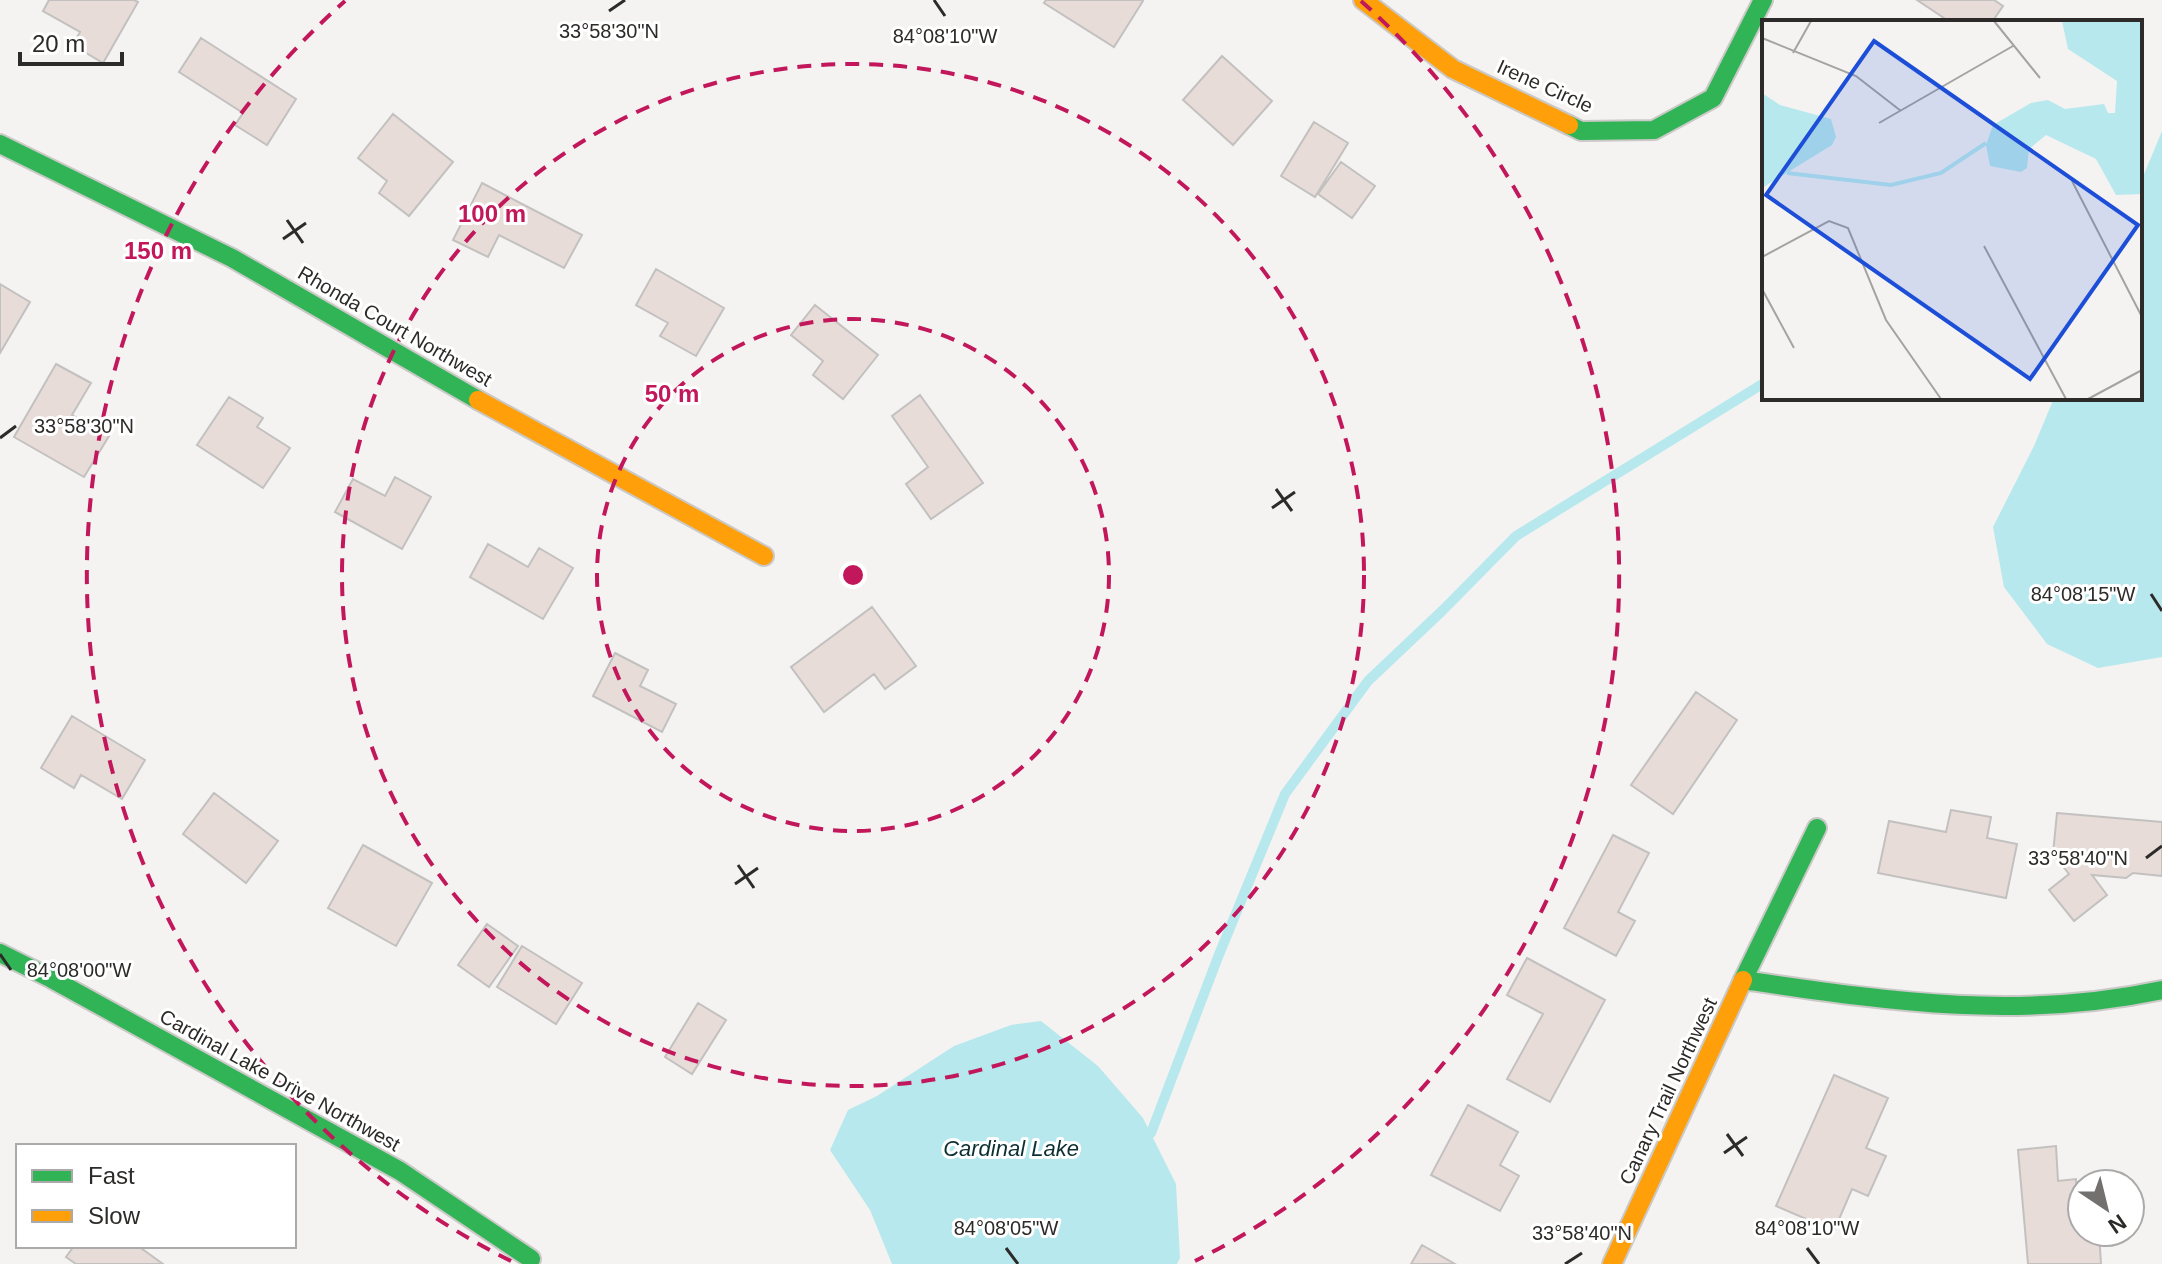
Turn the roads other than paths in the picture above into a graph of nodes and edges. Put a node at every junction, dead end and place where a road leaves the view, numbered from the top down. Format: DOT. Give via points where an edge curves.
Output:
graph roads {
  1 [pos="1363,0"];
  2 [pos="1763,0"];
  3 [pos="0,144"];
  4 [pos="764,556"];
  5 [pos="1817,828"];
  6 [pos="0,953"];
  7 [pos="1743,980"];
  8 [pos="2162,990"];
  9 [pos="531,1259"];
  10 [pos="1612,1264"];
  1 -- 2 [label="street, Irene Circle" via="1453,69 1581,131 1654,130 1713,98"];
  3 -- 4 [label="street, Rhonda Court Northwest" via="232,258 546,439"];
  5 -- 7 [label="street, Canary Trail Northwest"];
  6 -- 9 [label="street, Cardinal Lake Drive Northwest" via="400,1171"];
  7 -- 8 [label="street" via="1897,1002 2024,1007 2125,1001"];
  7 -- 10 [label="street, Canary Trail Northwest"];
}
